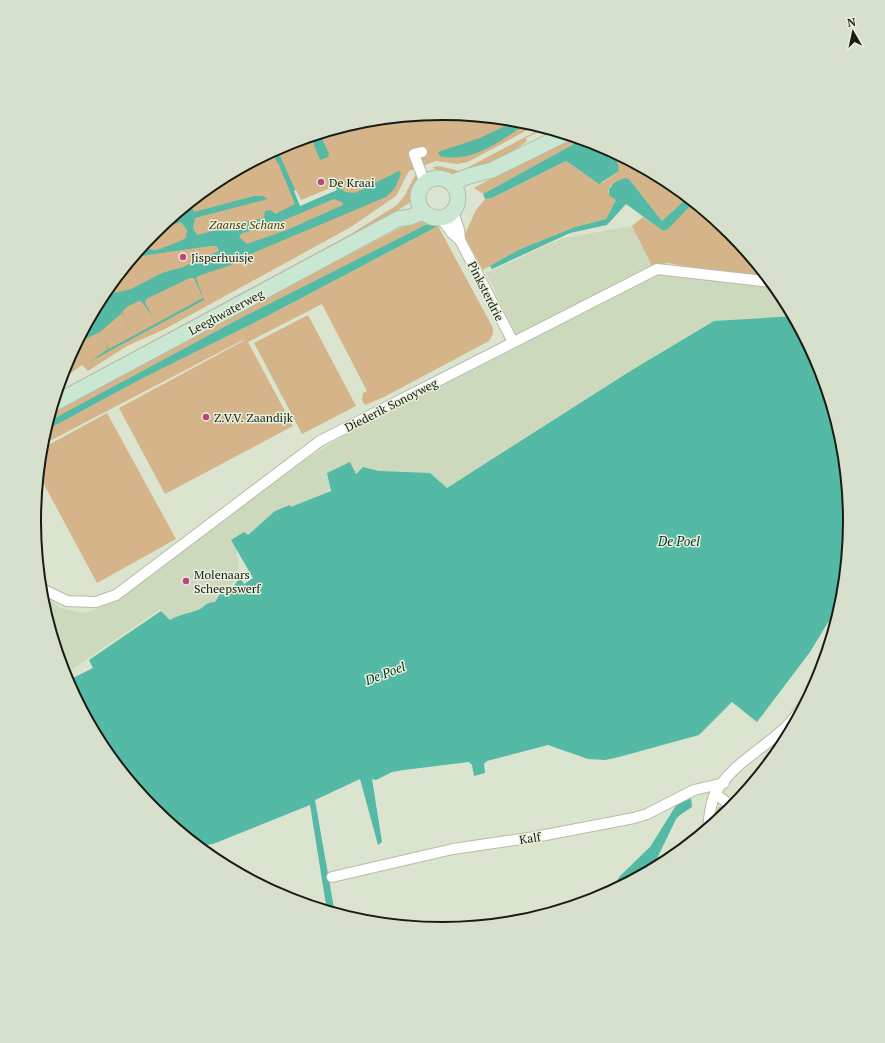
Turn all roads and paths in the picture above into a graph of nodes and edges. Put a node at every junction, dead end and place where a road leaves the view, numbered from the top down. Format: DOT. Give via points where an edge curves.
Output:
graph roads {
  1 [pos="558,137"];
  2 [pos="418,153"];
  3 [pos="425,183"];
  4 [pos="455,189"];
  5 [pos="420,207"];
  6 [pos="447,215"];
  7 [pos="764,281"];
  8 [pos="513,342"];
  9 [pos="60,400"];
  10 [pos="47,592"];
  11 [pos="790,722"];
  12 [pos="724,782"];
  13 [pos="715,794"];
  14 [pos="727,804"];
  15 [pos="709,821"];
  16 [pos="332,877"];
  1 -- 4 [label="main road"];
  2 -- 3 [label="street"];
  3 -- 4 [label="main road" via="436,178 447,180"];
  3 -- 5 [label="main road" via="418,194"];
  4 -- 6 [label="main road" via="456,207"];
  5 -- 6 [label="main road" via="431,218"];
  5 -- 9 [label="main road, Leeghwaterweg" via="405,210 398,219"];
  6 -- 8 [label="street, Pinksterdrie"];
  7 -- 8 [label="street, Diederik Sonoyweg" via="657,269"];
  8 -- 10 [label="street, Diederik Sonoyweg" via="320,441 116,595 96,602 67,601"];
  11 -- 12 [label="street"];
  12 -- 13 [label="street"];
  12 -- 16 [label="street, Kalf" via="694,790 634,818 535,837 453,848"];
  13 -- 14 [label="street"];
  13 -- 15 [label="street"];
}
